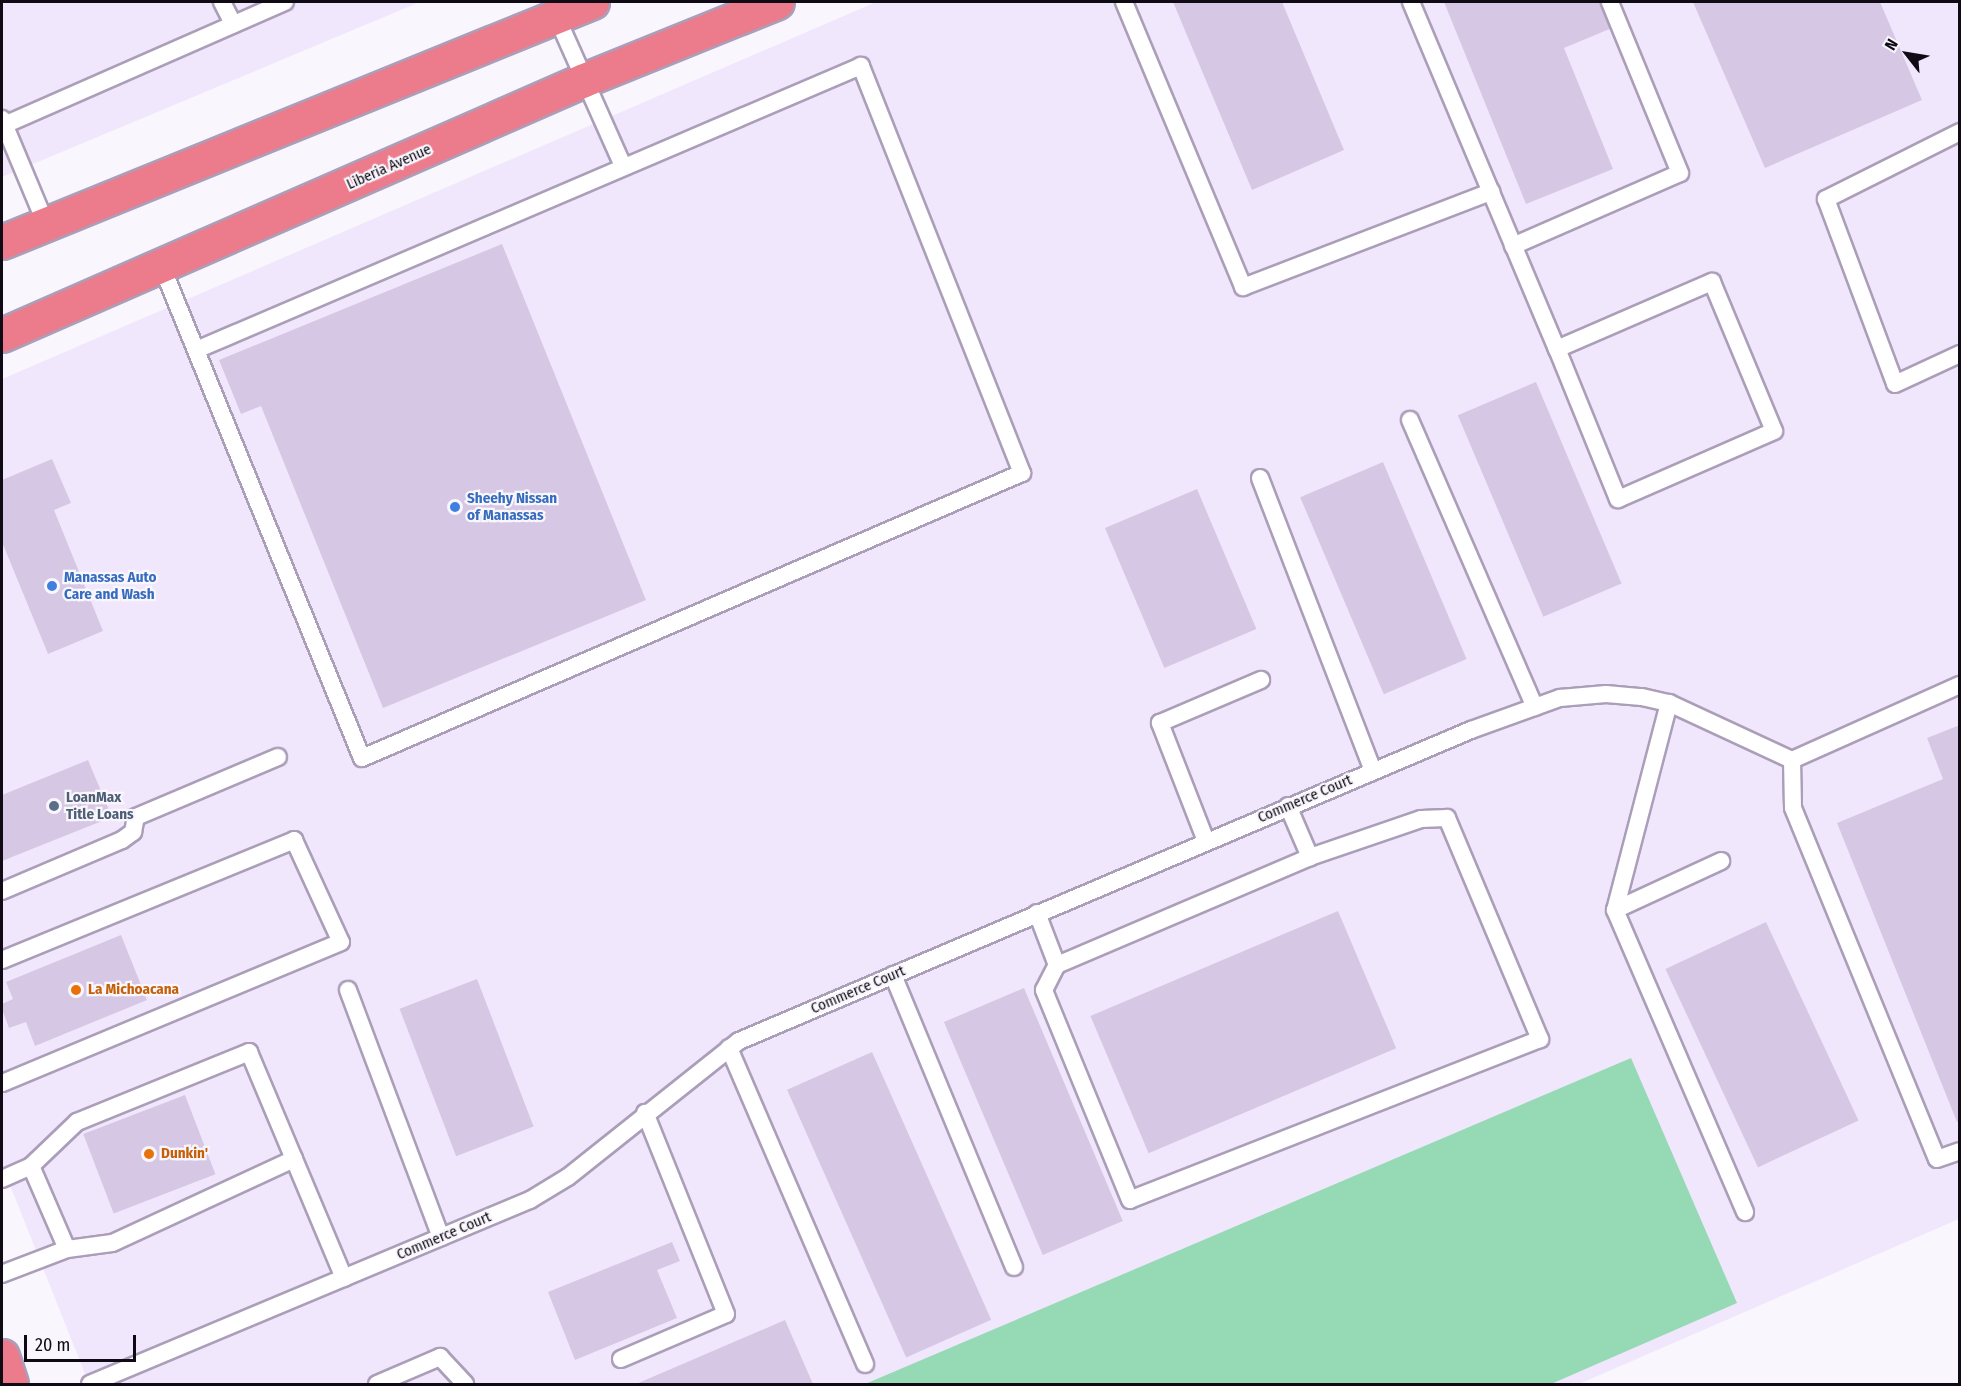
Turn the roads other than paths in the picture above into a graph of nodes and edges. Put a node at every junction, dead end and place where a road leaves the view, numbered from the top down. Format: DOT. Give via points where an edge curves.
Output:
graph roads {
  1 [pos="222,2"];
  2 [pos="592,2"];
  3 [pos="777,2"];
  4 [pos="1124,2"];
  5 [pos="1411,2"];
  6 [pos="1610,2"];
  7 [pos="277,3"];
  8 [pos="553,9"];
  9 [pos="233,24"];
  10 [pos="584,80"];
  11 [pos="2,123"];
  12 [pos="1959,132"];
  13 [pos="623,166"];
  14 [pos="1491,192"];
  15 [pos="46,224"];
  16 [pos="2,242"];
  17 [pos="1513,246"];
  18 [pos="162,267"];
  19 [pos="2,335"];
  20 [pos="1557,349"];
  21 [pos="196,350"];
  22 [pos="1959,354"];
  23 [pos="1410,420"];
  24 [pos="1260,478"];
  25 [pos="1261,680"];
  26 [pos="1959,685"];
  27 [pos="1669,703"];
  28 [pos="1535,707"];
  29 [pos="278,757"];
  30 [pos="1792,760"];
  31 [pos="1373,771"];
  32 [pos="1288,806"];
  33 [pos="1206,841"];
  34 [pos="1310,856"];
  35 [pos="1720,861"];
  36 [pos="2,891"];
  37 [pos="1615,910"];
  38 [pos="1037,913"];
  39 [pos="2,960"];
  40 [pos="1057,965"];
  41 [pos="893,975"];
  42 [pos="348,990"];
  43 [pos="729,1048"];
  44 [pos="2,1083"];
  45 [pos="645,1113"];
  46 [pos="1959,1151"];
  47 [pos="294,1159"];
  48 [pos="31,1167"];
  49 [pos="2,1179"];
  50 [pos="1745,1212"];
  51 [pos="441,1237"];
  52 [pos="67,1249"];
  53 [pos="1014,1267"];
  54 [pos="2,1274"];
  55 [pos="344,1278"];
  56 [pos="2,1356"];
  57 [pos="621,1359"];
  58 [pos="865,1364"];
  59 [pos="11,1384"];
  60 [pos="90,1384"];
  61 [pos="377,1384"];
  62 [pos="465,1384"];
  1 -- 9 [label="lane"];
  2 -- 8 [label="highway"];
  3 -- 10 [label="highway, Liberia Avenue"];
  4 -- 14 [label="lane" via="1243,287"];
  5 -- 14 [label="lane"];
  6 -- 17 [label="lane" via="1680,173"];
  7 -- 9 [label="lane"];
  8 -- 10 [label="lane"];
  8 -- 15 [label="highway"];
  9 -- 11 [label="lane"];
  10 -- 13 [label="lane"];
  10 -- 18 [label="highway, Liberia Avenue"];
  11 -- 15 [label="lane"];
  12 -- 22 [label="lane" via="1826,199 1895,384"];
  13 -- 21 [label="lane"];
  13 -- 21 [label="lane" via="861,66 1022,473 362,758"];
  14 -- 17 [label="lane"];
  15 -- 16 [label="highway"];
  17 -- 20 [label="lane"];
  18 -- 19 [label="highway, Liberia Avenue"];
  18 -- 21 [label="lane"];
  20 -- 20 [label="lane" via="1618,499 1774,431 1712,282"];
  23 -- 28 [label="lane"];
  24 -- 31 [label="lane"];
  25 -- 33 [label="lane" via="1160,723"];
  26 -- 30 [label="lane"];
  27 -- 28 [label="lane, Commerce Court" via="1606,694 1560,698"];
  27 -- 30 [label="lane, Commerce Court"];
  27 -- 37 [label="lane"];
  28 -- 31 [label="lane, Commerce Court"];
  29 -- 36 [label="lane" via="136,817 132,832 122,840"];
  30 -- 46 [label="lane" via="1793,808 1937,1159"];
  31 -- 32 [label="lane, Commerce Court"];
  32 -- 33 [label="lane, Commerce Court"];
  32 -- 34 [label="lane"];
  33 -- 38 [label="lane, Commerce Court"];
  34 -- 40 [label="lane"];
  34 -- 40 [label="lane" via="1421,819 1447,818 1540,1039 1130,1200 1044,990"];
  35 -- 37 [label="lane"];
  37 -- 50 [label="lane"];
  38 -- 40 [label="lane"];
  38 -- 41 [label="lane, Commerce Court"];
  39 -- 44 [label="lane" via="294,840 341,942"];
  41 -- 43 [label="lane, Commerce Court"];
  41 -- 53 [label="lane"];
  42 -- 51 [label="lane"];
  43 -- 45 [label="lane, Commerce Court"];
  43 -- 58 [label="lane"];
  45 -- 51 [label="lane, Commerce Court" via="568,1177 530,1200"];
  45 -- 57 [label="lane" via="726,1314"];
  47 -- 48 [label="lane" via="249,1052 77,1122"];
  47 -- 52 [label="lane" via="112,1243"];
  47 -- 55 [label="lane"];
  48 -- 49 [label="lane"];
  48 -- 52 [label="lane"];
  51 -- 55 [label="lane, Commerce Court"];
  52 -- 54 [label="lane"];
  55 -- 60 [label="lane, Commerce Court"];
  56 -- 59 [label="highway"];
  61 -- 62 [label="lane" via="440,1358"];
}
